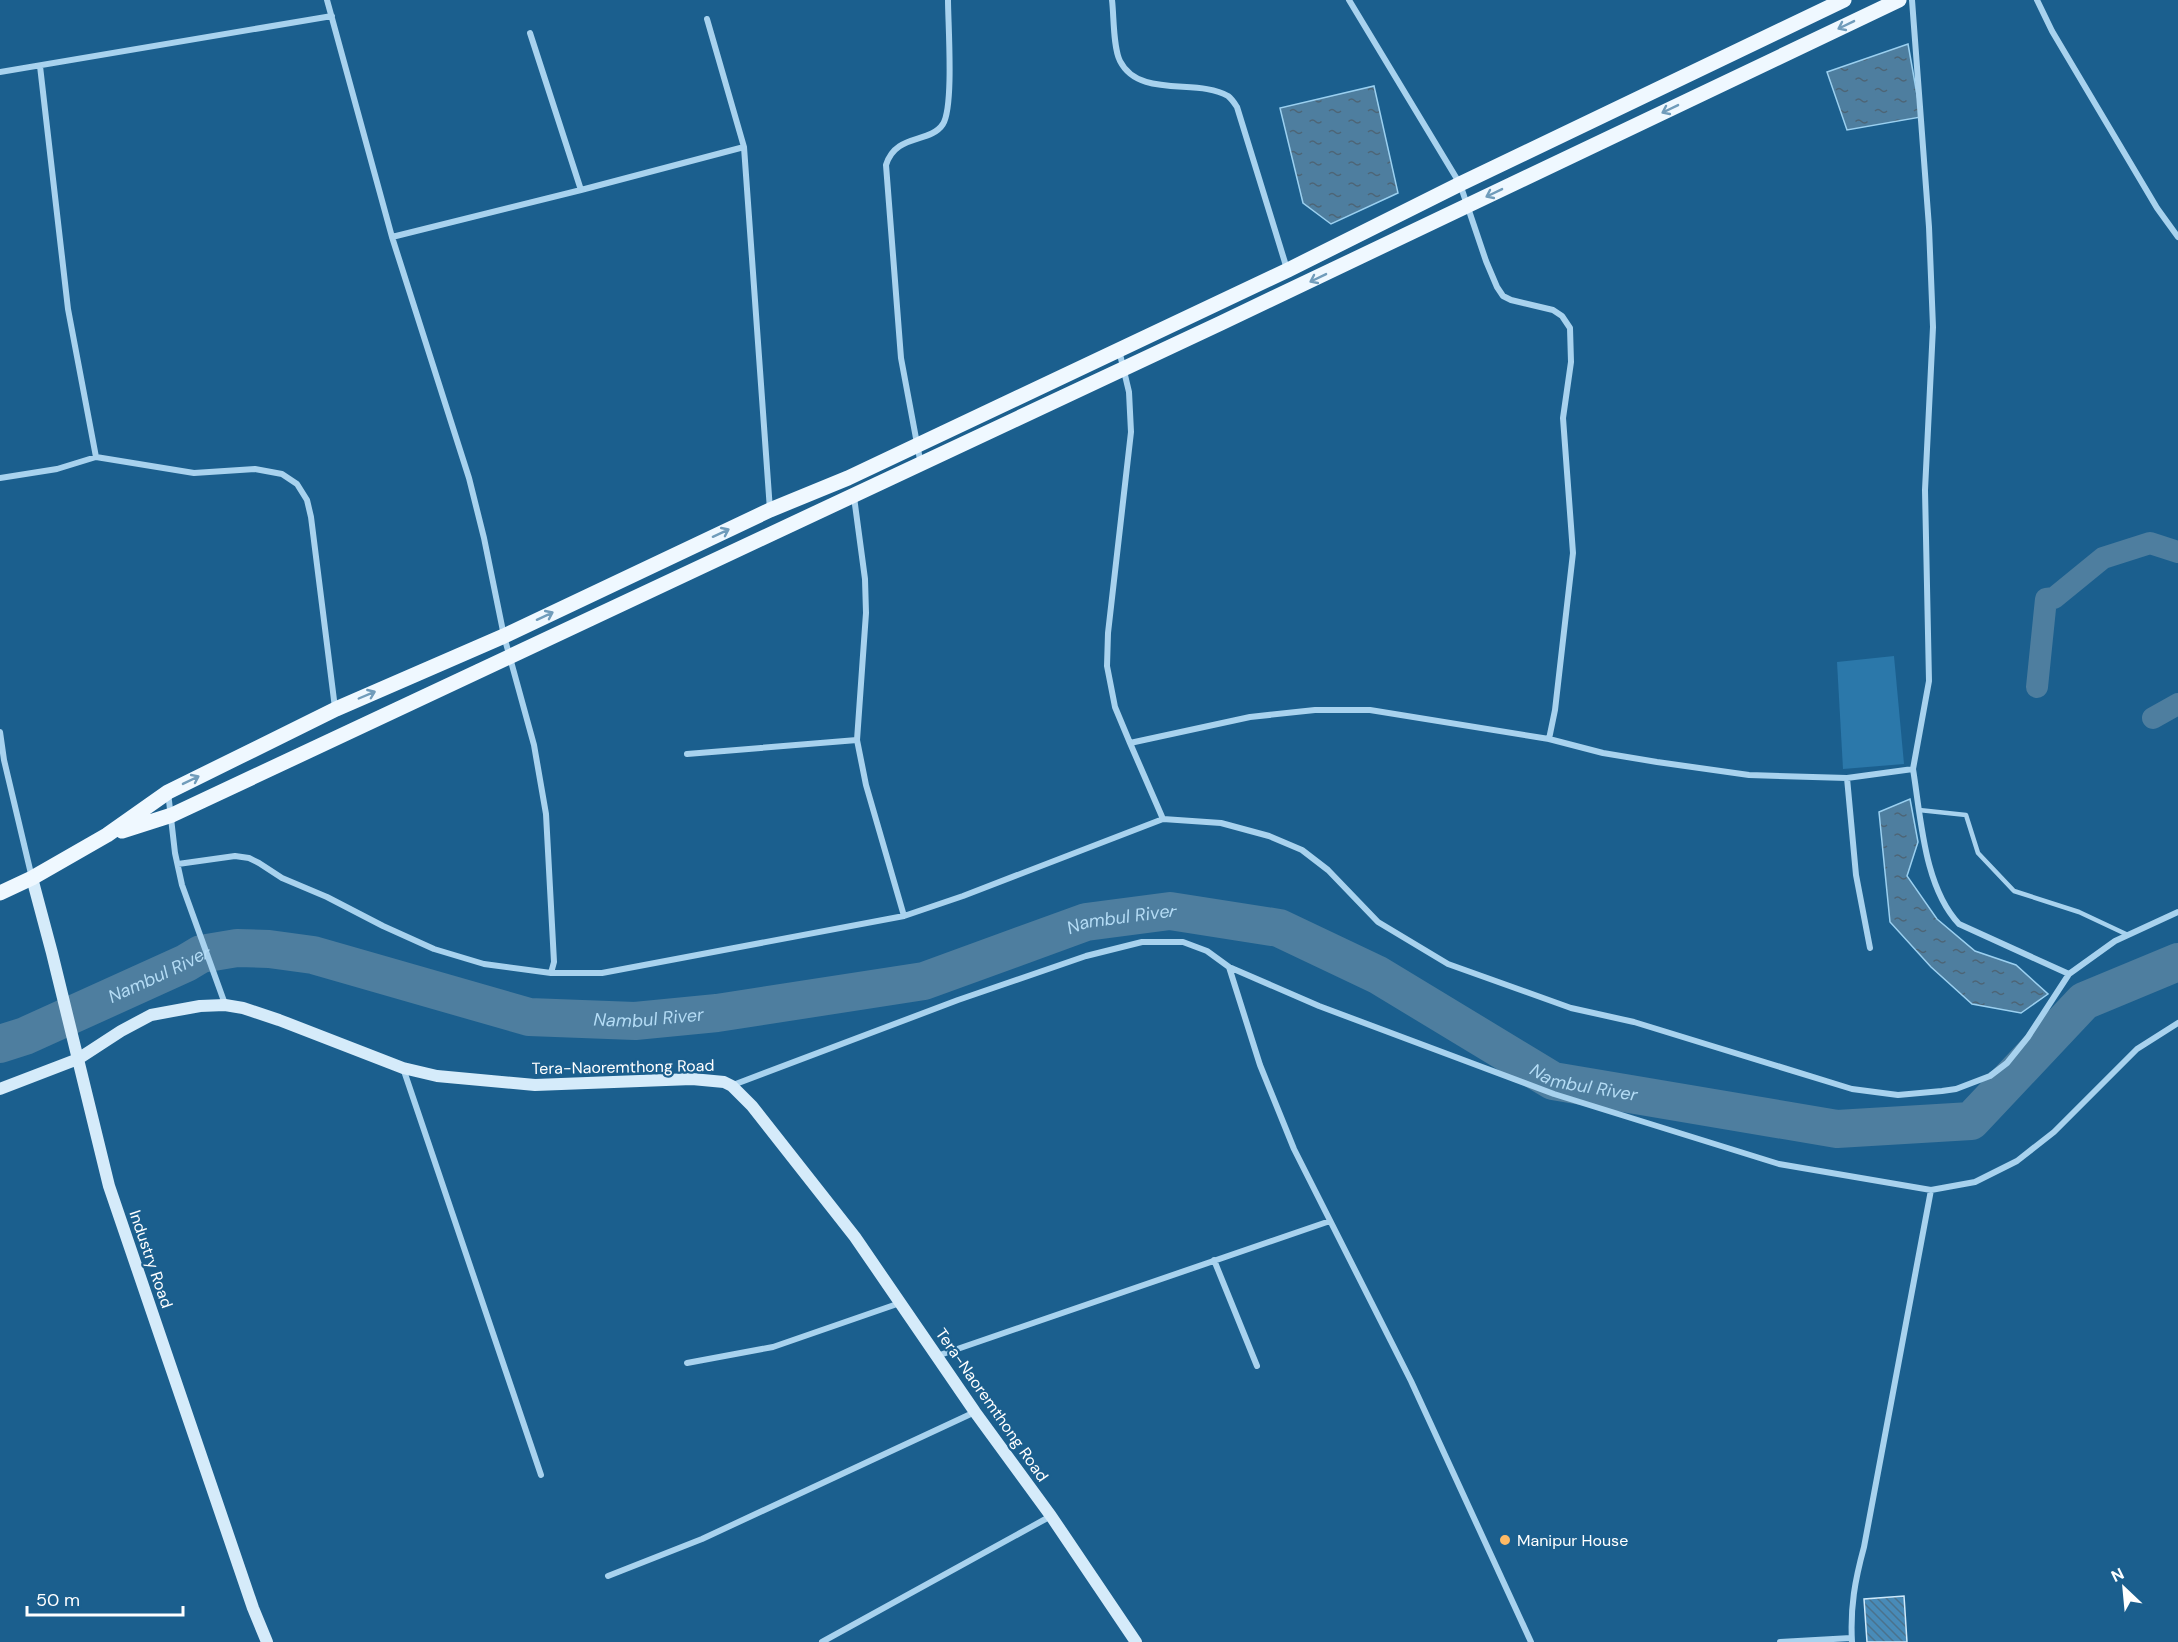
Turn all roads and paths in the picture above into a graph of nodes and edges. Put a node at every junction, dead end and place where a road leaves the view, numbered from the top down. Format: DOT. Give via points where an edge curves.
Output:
graph roads {
  1 [pos="327,0"];
  2 [pos="948,0"];
  3 [pos="1112,0"];
  4 [pos="1349,0"];
  5 [pos="1844,0"];
  6 [pos="1899,0"];
  7 [pos="1912,0"];
  8 [pos="2037,0"];
  9 [pos="1823,5"];
  10 [pos="332,16"];
  11 [pos="707,19"];
  12 [pos="530,33"];
  13 [pos="40,66"];
  14 [pos="0,72"];
  15 [pos="744,147"];
  16 [pos="1460,184"];
  17 [pos="581,190"];
  18 [pos="1469,206"];
  19 [pos="392,237"];
  20 [pos="2178,237"];
  21 [pos="1288,270"];
  22 [pos="1119,350"];
  23 [pos="1124,370"];
  24 [pos="918,445"];
  25 [pos="96,457"];
  26 [pos="921,466"];
  27 [pos="0,478"];
  28 [pos="854,496"];
  29 [pos="770,510"];
  30 [pos="504,636"];
  31 [pos="511,658"];
  32 [pos="336,709"];
  33 [pos="0,732"];
  34 [pos="1549,739"];
  35 [pos="856,740"];
  36 [pos="1131,743"];
  37 [pos="687,754"];
  38 [pos="1913,769"];
  39 [pos="1847,778"];
  40 [pos="168,792"];
  41 [pos="1919,810"];
  42 [pos="172,815"];
  43 [pos="1163,819"];
  44 [pos="107,835"];
  45 [pos="178,864"];
  46 [pos="32,878"];
  47 [pos="0,893"];
  48 [pos="2178,912"];
  49 [pos="904,916"];
  50 [pos="2128,935"];
  51 [pos="1870,948"];
  52 [pos="1229,967"];
  53 [pos="551,973"];
  54 [pos="2068,974"];
  55 [pos="225,1005"];
  56 [pos="2178,1023"];
  57 [pos="78,1059"];
  58 [pos="403,1068"];
  59 [pos="732,1086"];
  60 [pos="0,1089"];
  61 [pos="1931,1190"];
  62 [pos="1329,1221"];
  63 [pos="1214,1260"];
  64 [pos="900,1303"];
  65 [pos="937,1356"];
  66 [pos="687,1362"];
  67 [pos="1257,1366"];
  68 [pos="975,1412"];
  69 [pos="541,1475"];
  70 [pos="1051,1516"];
  71 [pos="608,1576"];
  72 [pos="1852,1640"];
  73 [pos="267,1642"];
  74 [pos="822,1642"];
  75 [pos="1136,1642"];
  76 [pos="1531,1642"];
  77 [pos="1780,1642"];
  1 -- 10 [label="street"];
  2 -- 24 [label="street" via="948,104 943,124 892,151 886,165 902,358"];
  3 -- 21 [label="street" via="1120,60 1128,71 1147,82 1213,91 1229,97 1237,107"];
  4 -- 16 [label="street"];
  5 -- 9 [label="main road"];
  6 -- 18 [label="main road, one-way"];
  7 -- 38 [label="street" via="1933,327 1925,490 1929,681"];
  8 -- 20 [label="street" via="2151,198"];
  9 -- 16 [label="main road"];
  10 -- 13 [label="street"];
  10 -- 19 [label="street"];
  11 -- 15 [label="street"];
  12 -- 17 [label="street"];
  13 -- 14 [label="street"];
  13 -- 25 [label="street" via="68,309"];
  15 -- 17 [label="street"];
  15 -- 29 [label="street"];
  16 -- 18 [label="street"];
  16 -- 21 [label="main road"];
  17 -- 19 [label="street"];
  18 -- 23 [label="main road, one-way"];
  18 -- 34 [label="street" via="1492,278 1503,296 1553,310 1570,328 1571,362 1563,418 1574,553"];
  19 -- 30 [label="street" via="469,478"];
  21 -- 22 [label="main road"];
  22 -- 23 [label="street"];
  22 -- 24 [label="main road"];
  23 -- 26 [label="main road"];
  23 -- 36 [label="street" via="1131,432 1107,666 1115,707"];
  24 -- 26 [label="street"];
  24 -- 29 [label="main road"];
  25 -- 27 [label="street" via="57,469"];
  25 -- 32 [label="street" via="195,473 255,469 282,474 297,484 308,500 311,517"];
  26 -- 28 [label="main road"];
  28 -- 31 [label="main road"];
  28 -- 35 [label="street" via="866,579"];
  30 -- 29 [label="main road, one-way"];
  30 -- 31 [label="street"];
  32 -- 30 [label="main road, one-way"];
  31 -- 42 [label="main road"];
  31 -- 53 [label="street" via="534,745 546,814 555,962"];
  40 -- 32 [label="main road, one-way"];
  33 -- 46 [label="street"];
  34 -- 36 [label="street" via="1370,710 1315,710 1250,717"];
  34 -- 39 [label="street" via="1603,753 1749,775"];
  35 -- 37 [label="street"];
  35 -- 49 [label="street"];
  36 -- 43 [label="street"];
  38 -- 39 [label="street"];
  38 -- 41 [label="street"];
  39 -- 51 [label="street" via="1856,875"];
  40 -- 42 [label="street"];
  40 -- 44 [label="main road"];
  41 -- 50 [label="lane" via="1966,815 1978,853 2014,891 2079,912"];
  41 -- 54 [label="street" via="1935,881 1948,913 1959,924"];
  42 -- 44 [label="main road"];
  42 -- 45 [label="street"];
  43 -- 49 [label="street"];
  43 -- 54 [label="street" via="1221,823 1302,850 1328,870 1378,922 1448,964 1571,1008 1634,1022 1852,1089 1898,1095 1942,1091 1990,1076 2007,1063 2028,1037"];
  44 -- 46 [label="main road"];
  45 -- 53 [label="street" via="235,856 249,858 282,878 434,949 484,964"];
  45 -- 55 [label="street"];
  46 -- 47 [label="main road"];
  46 -- 57 [label="street, Industry Road"];
  48 -- 50 [label="street"];
  49 -- 53 [label="street" via="602,973"];
  50 -- 54 [label="street"];
  52 -- 59 [label="street" via="1207,951 1183,942 1142,942 1086,956 958,1000"];
  52 -- 61 [label="street" via="1319,1006 1554,1094 1779,1164"];
  52 -- 62 [label="street" via="1264,1075"];
  55 -- 57 [label="street, Tera-Naoremthong Road" via="151,1015"];
  55 -- 58 [label="street, Tera-Naoremthong Road" via="279,1020"];
  56 -- 61 [label="street" via="2137,1049 2054,1132 2018,1161 1975,1182"];
  57 -- 60 [label="street, Tera-Naoremthong Road"];
  57 -- 73 [label="street, Industry Road" via="109,1186"];
  58 -- 59 [label="street, Tera-Naoremthong Road" via="437,1076 525,1084 692,1079"];
  58 -- 69 [label="street"];
  59 -- 64 [label="street, Tera-Naoremthong Road" via="840,1218"];
  61 -- 72 [label="street" via="1854,1585"];
  62 -- 63 [label="street"];
  62 -- 76 [label="street" via="1410,1381"];
  63 -- 65 [label="street"];
  63 -- 67 [label="street"];
  64 -- 65 [label="street, Tera-Naoremthong Road"];
  64 -- 66 [label="street" via="773,1347"];
  65 -- 68 [label="street, Tera-Naoremthong Road"];
  68 -- 70 [label="street, Tera-Naoremthong Road"];
  68 -- 71 [label="street" via="702,1539"];
  70 -- 74 [label="street"];
  70 -- 75 [label="street, Tera-Naoremthong Road"];
  72 -- 77 [label="street"];
}
